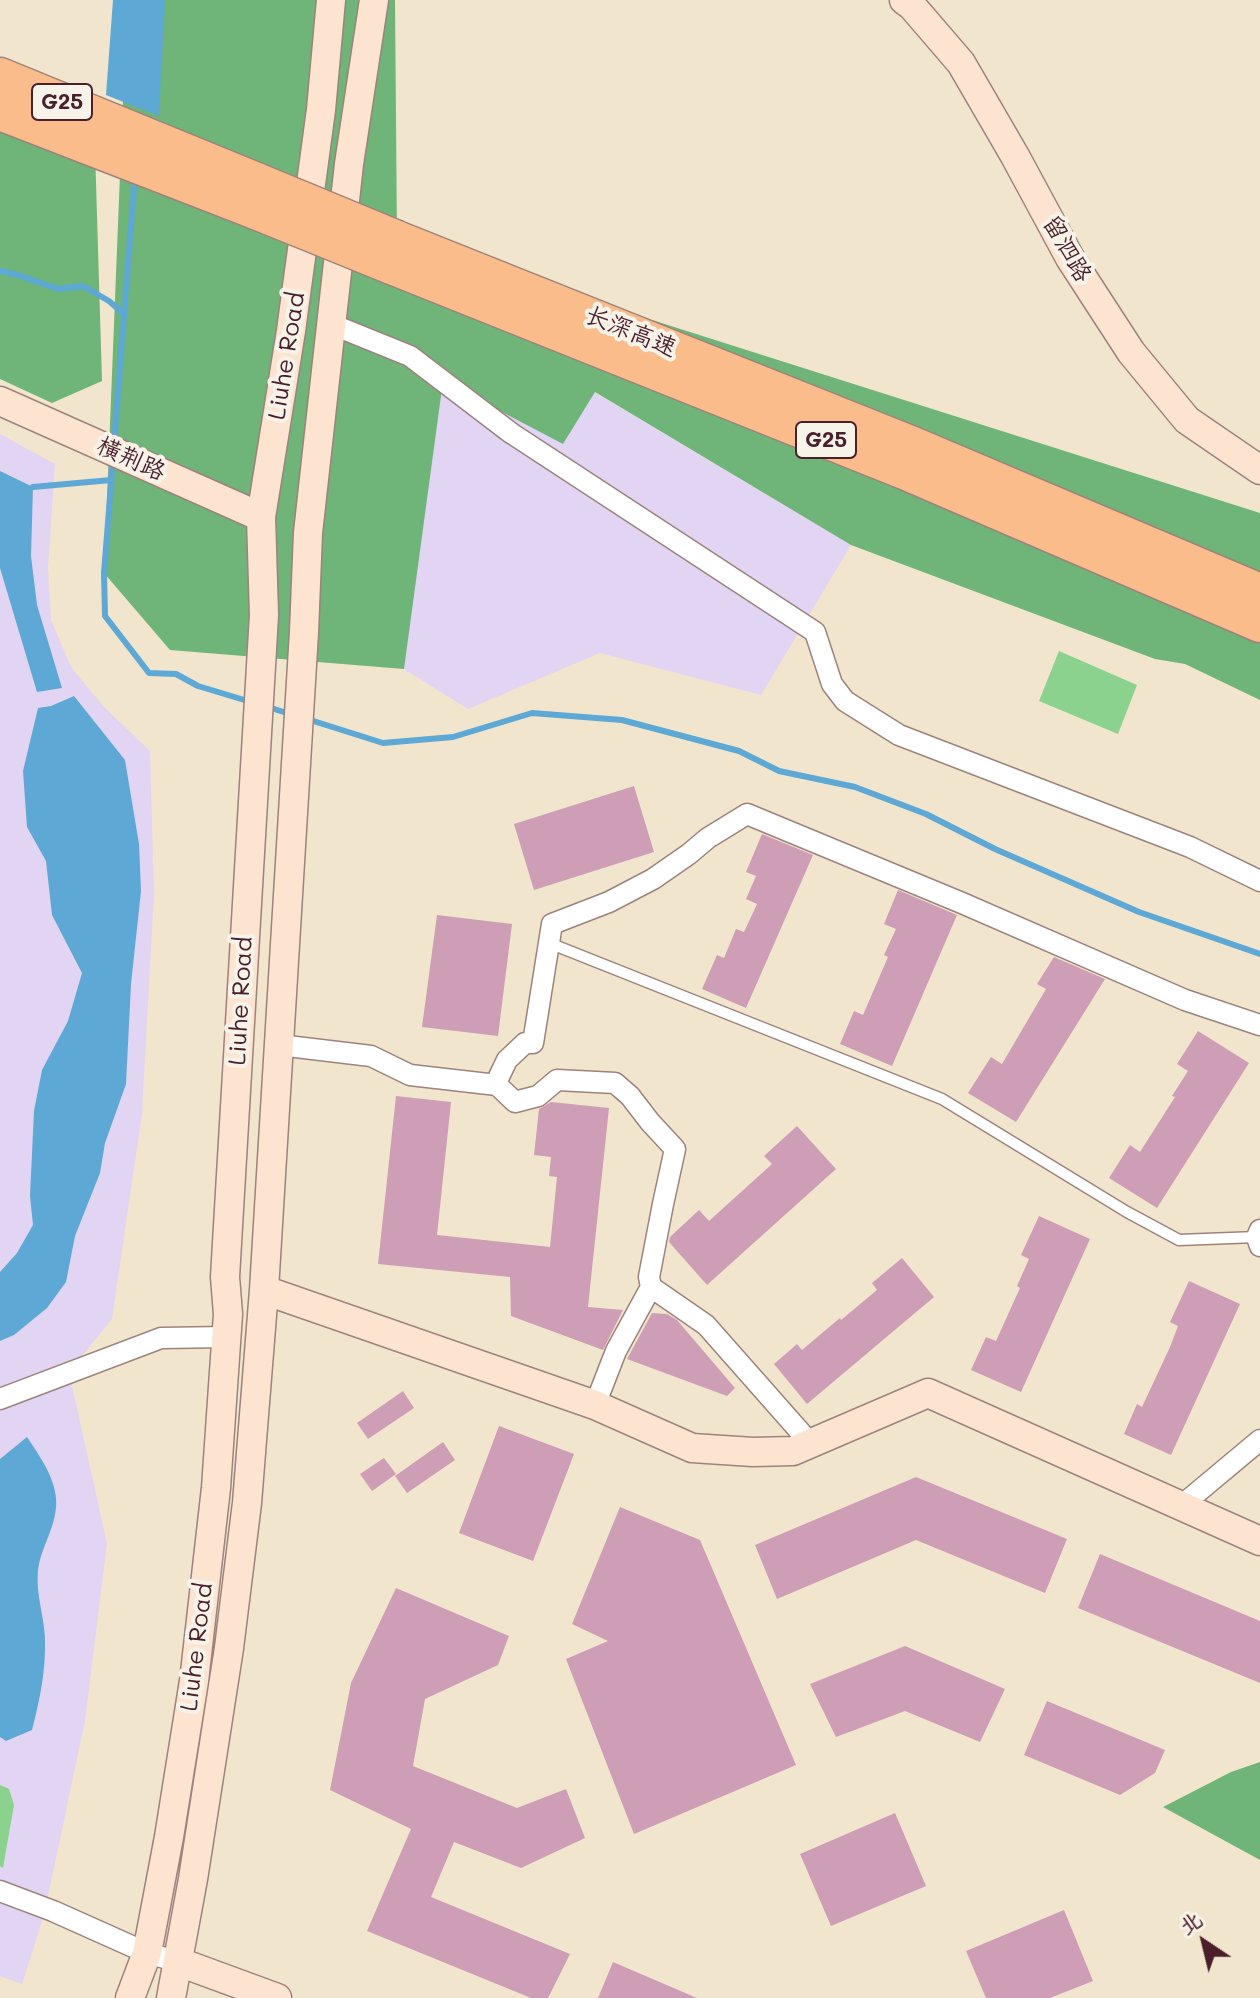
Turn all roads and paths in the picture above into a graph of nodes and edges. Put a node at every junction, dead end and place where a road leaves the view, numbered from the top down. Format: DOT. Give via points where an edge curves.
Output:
graph roads {
  1 [pos="331,0"];
  2 [pos="374,0"];
  3 [pos="904,0"];
  4 [pos="0,76"];
  5 [pos="0,112"];
  6 [pos="136,148"];
  7 [pos="393,252"];
  8 [pos="331,324"];
  9 [pos="0,401"];
  10 [pos="1259,467"];
  11 [pos="261,517"];
  12 [pos="1260,592"];
  13 [pos="1260,624"];
  14 [pos="1260,881"];
  15 [pos="549,943"];
  16 [pos="1260,1025"];
  17 [pos="279,1045"];
  18 [pos="495,1085"];
  19 [pos="1259,1238"];
  20 [pos="651,1287"];
  21 [pos="264,1290"];
  22 [pos="226,1337"];
  23 [pos="0,1399"];
  24 [pos="595,1405"];
  25 [pos="1260,1440"];
  26 [pos="811,1444"];
  27 [pos="1181,1506"];
  28 [pos="1260,1541"];
  29 [pos="0,1891"];
  30 [pos="147,1953"];
  31 [pos="179,1962"];
  32 [pos="130,1998"];
  33 [pos="171,1998"];
  34 [pos="277,1998"];
  1 -- 11 [label="main road, Liuhe Road" via="321,110"];
  2 -- 8 [label="main road, Liuhe Road"];
  3 -- 10 [label="main road, 留泗路" via="961,63 1070,258 1131,352 1187,420"];
  4 -- 6 [label="highway, 长深高速 / G25"];
  5 -- 6 [label="highway, 长深高速 / G25"];
  6 -- 7 [label="highway, 长深高速 / G25, bridge"];
  7 -- 12 [label="highway, 长深高速 / G25" via="913,445"];
  7 -- 13 [label="highway, 长深高速 / G25"];
  8 -- 14 [label="street" via="410,356 511,433 815,632 832,684 845,701 899,735 1190,847"];
  8 -- 17 [label="main road, Liuhe Road" via="308,533"];
  9 -- 11 [label="main road, 横荆路"];
  11 -- 22 [label="main road, Liuhe Road" via="264,615 225,1277"];
  15 -- 16 [label="street" via="552,924 653,879 747,814 1185,1000"];
  15 -- 18 [label="street" via="533,1043 525,1043 507,1060"];
  15 -- 19 [label="lane" via="942,1099 1179,1240"];
  17 -- 18 [label="street" via="371,1056 410,1075"];
  17 -- 21 [label="main road, Liuhe Road"];
  18 -- 20 [label="street" via="515,1102 538,1096 557,1080 615,1083 675,1149"];
  20 -- 24 [label="street" via="616,1351"];
  20 -- 26 [label="street" via="706,1325"];
  21 -- 24 [label="main road"];
  21 -- 31 [label="main road, Liuhe Road" via="229,1648"];
  22 -- 23 [label="street" via="161,1338"];
  22 -- 30 [label="main road, Liuhe Road" via="216,1488 194,1681"];
  24 -- 26 [label="main road" via="692,1448 793,1451"];
  25 -- 27 [label="street"];
  26 -- 27 [label="main road" via="928,1393"];
  27 -- 28 [label="main road"];
  29 -- 30 [label="street"];
  30 -- 31 [label="street"];
  30 -- 32 [label="main road, Liuhe Road"];
  31 -- 33 [label="main road, Liuhe Road"];
  31 -- 34 [label="main road"];
}
